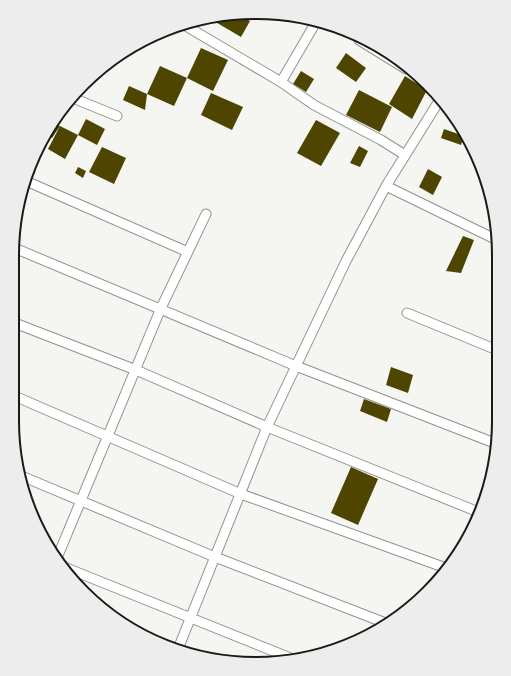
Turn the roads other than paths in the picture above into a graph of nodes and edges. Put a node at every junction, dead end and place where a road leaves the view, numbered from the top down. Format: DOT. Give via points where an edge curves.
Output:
graph roads {
  1 [pos="313,26"];
  2 [pos="190,28"];
  3 [pos="281,82"];
  4 [pos="78,100"];
  5 [pos="437,105"];
  6 [pos="117,116"];
  7 [pos="405,155"];
  8 [pos="31,183"];
  9 [pos="386,186"];
  10 [pos="206,214"];
  11 [pos="491,237"];
  12 [pos="19,250"];
  13 [pos="188,252"];
  14 [pos="161,308"];
  15 [pos="407,313"];
  16 [pos="19,325"];
  17 [pos="492,348"];
  18 [pos="296,366"];
  19 [pos="136,370"];
  20 [pos="19,398"];
  21 [pos="267,427"];
  22 [pos="107,437"];
  23 [pos="491,442"];
  24 [pos="26,478"];
  25 [pos="241,494"];
  26 [pos="81,500"];
  27 [pos="474,510"];
  28 [pos="59,552"];
  29 [pos="215,557"];
  30 [pos="441,566"];
  31 [pos="74,571"];
  32 [pos="191,617"];
  33 [pos="380,621"];
  34 [pos="180,644"];
  35 [pos="284,655"];
  1 -- 3 [label="street"];
  2 -- 3 [label="street"];
  3 -- 7 [label="street" via="314,105"];
  4 -- 6 [label="street"];
  5 -- 7 [label="street"];
  7 -- 9 [label="street"];
  8 -- 13 [label="street"];
  9 -- 11 [label="street"];
  9 -- 18 [label="street" via="346,261"];
  10 -- 13 [label="street"];
  12 -- 14 [label="street"];
  13 -- 14 [label="street"];
  14 -- 18 [label="street"];
  14 -- 19 [label="street"];
  15 -- 17 [label="street"];
  16 -- 19 [label="street"];
  18 -- 21 [label="street"];
  18 -- 23 [label="street"];
  19 -- 21 [label="street"];
  19 -- 22 [label="street"];
  20 -- 22 [label="street"];
  21 -- 25 [label="street"];
  21 -- 27 [label="street"];
  22 -- 25 [label="street"];
  22 -- 26 [label="street"];
  24 -- 26 [label="street"];
  25 -- 29 [label="street"];
  25 -- 30 [label="street"];
  26 -- 28 [label="street"];
  26 -- 29 [label="street"];
  29 -- 32 [label="street"];
  29 -- 33 [label="street"];
  31 -- 32 [label="street"];
  32 -- 34 [label="street"];
  32 -- 35 [label="street"];
}
